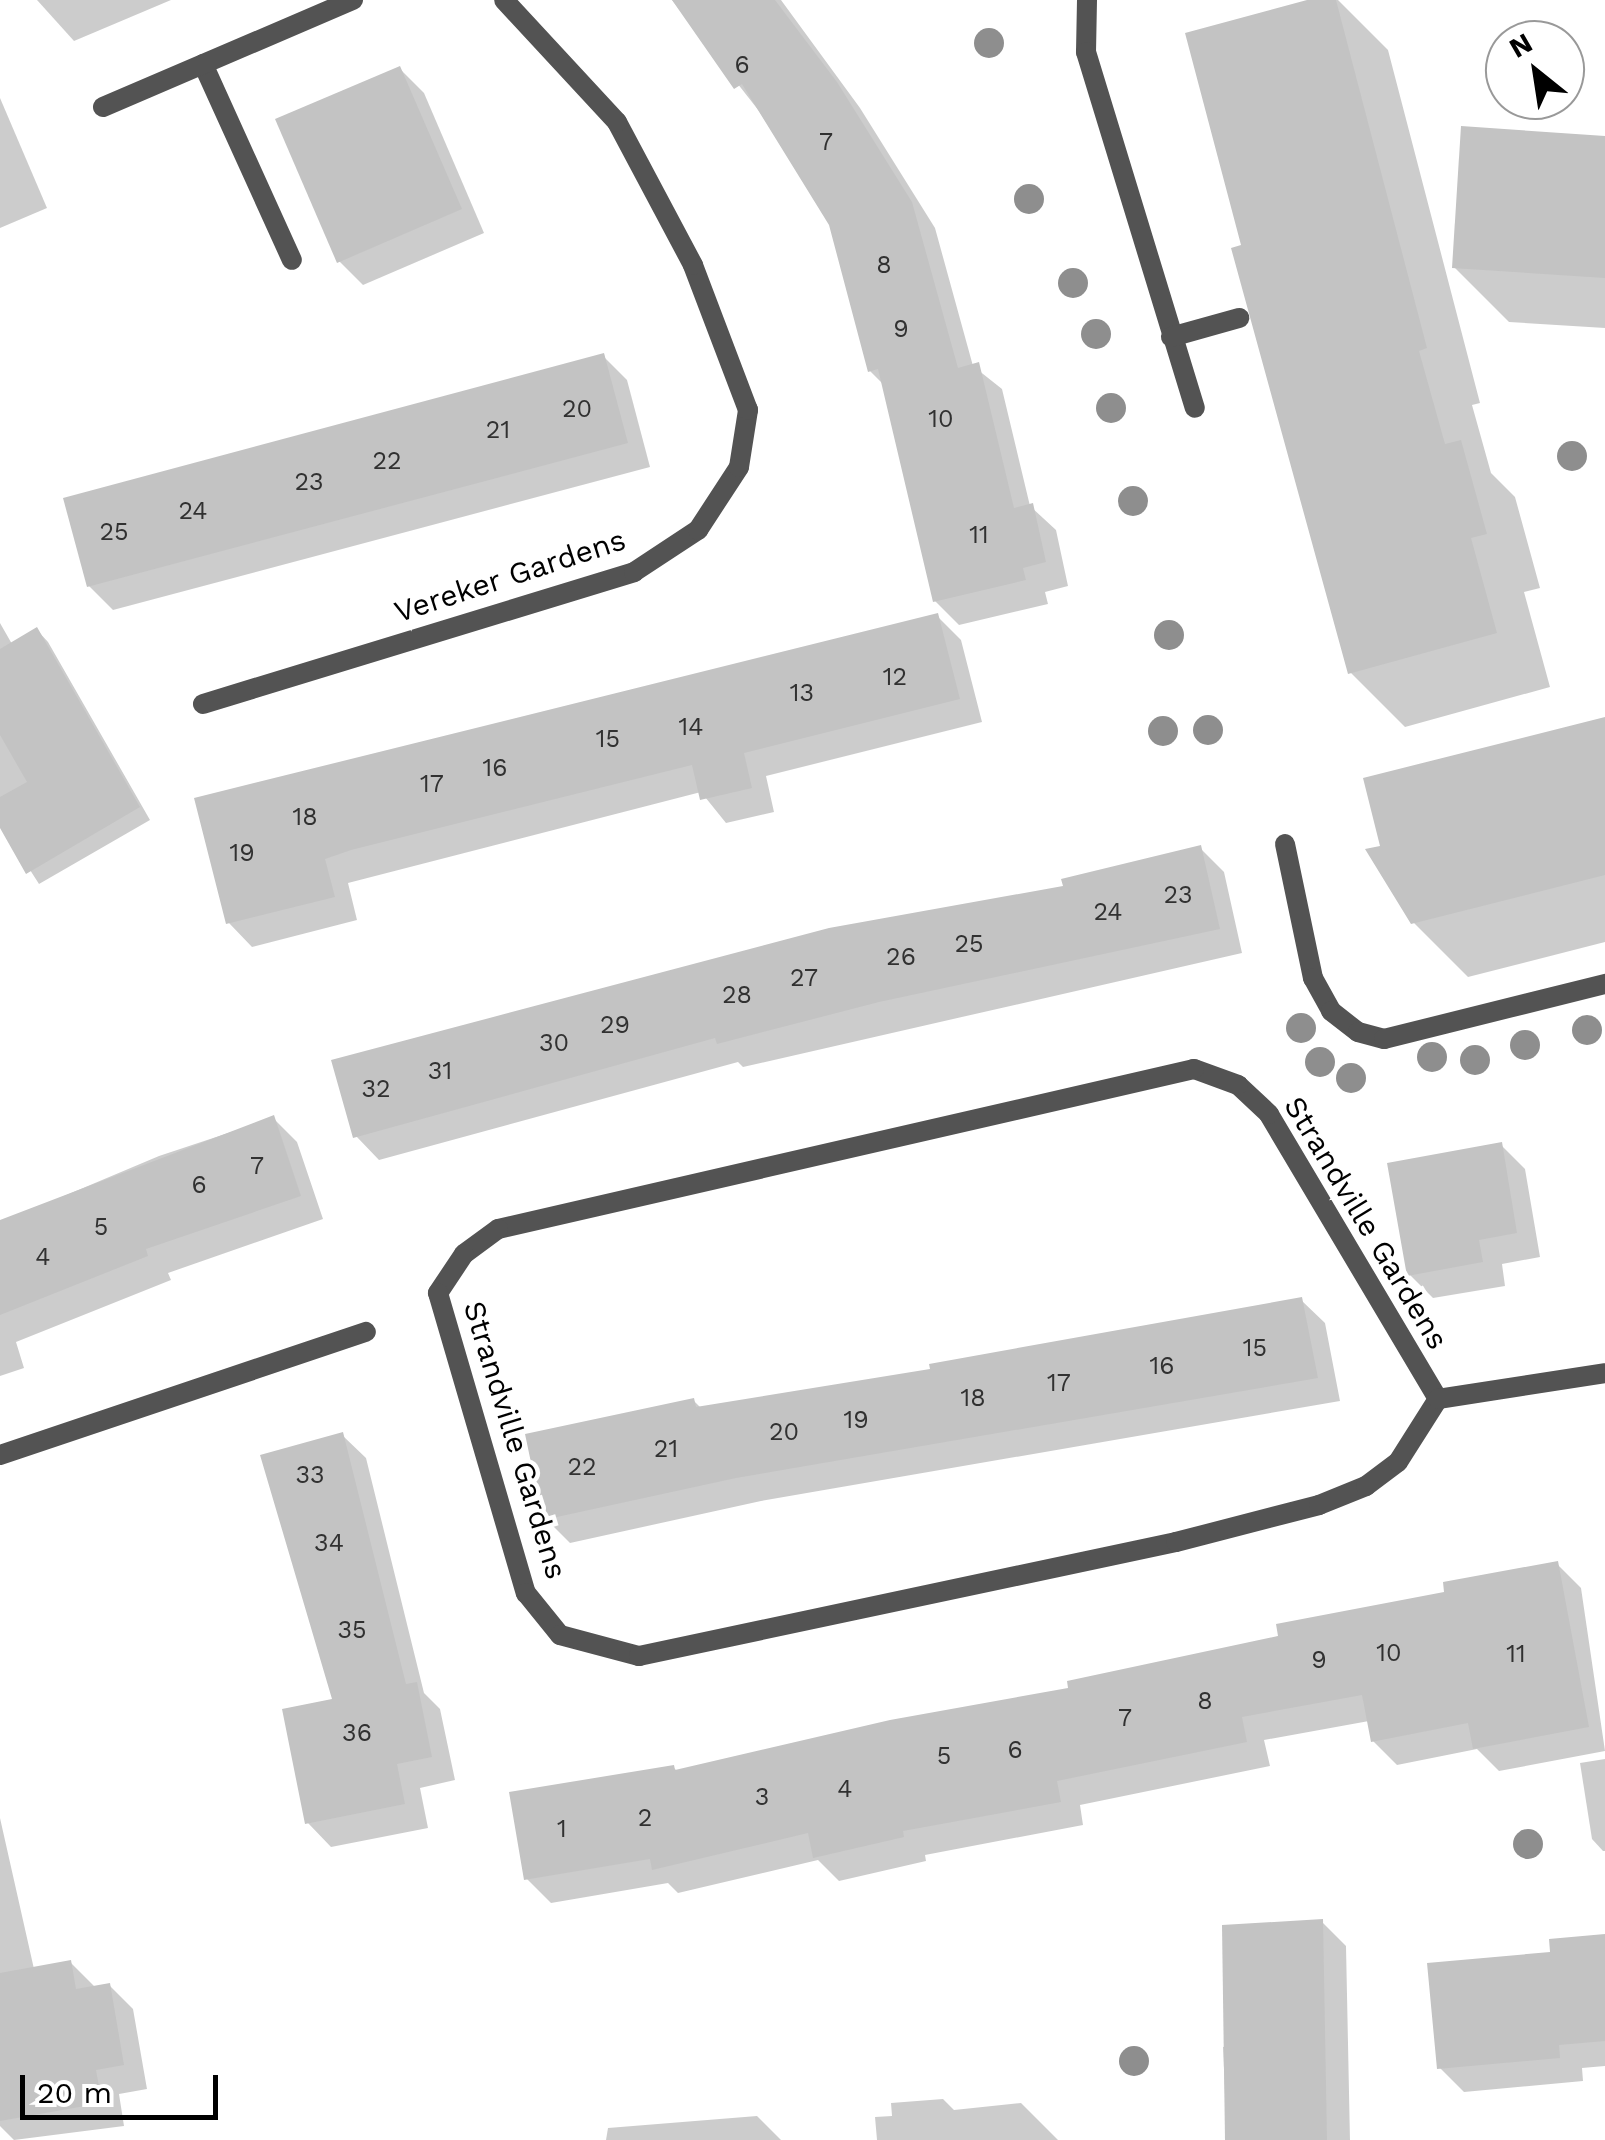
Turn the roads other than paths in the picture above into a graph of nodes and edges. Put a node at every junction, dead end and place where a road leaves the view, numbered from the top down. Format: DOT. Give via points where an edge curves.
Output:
graph roads {
  1 [pos="353,0"];
  2 [pos="504,0"];
  3 [pos="1087,0"];
  4 [pos="203,64"];
  5 [pos="103,107"];
  6 [pos="292,260"];
  7 [pos="1239,318"];
  8 [pos="1171,337"];
  9 [pos="1194,408"];
  10 [pos="203,704"];
  11 [pos="1285,844"];
  12 [pos="1605,984"];
  13 [pos="366,1332"];
  14 [pos="1605,1373"];
  15 [pos="1438,1398"];
  16 [pos="0,1455"];
  1 -- 4 [label="street"];
  2 -- 10 [label="street, Vereker Gardens" via="618,122 693,265 748,410 739,467 698,530 634,572"];
  3 -- 8 [label="street" via="1086,52"];
  4 -- 5 [label="street"];
  4 -- 6 [label="street"];
  7 -- 8 [label="street"];
  8 -- 9 [label="street"];
  11 -- 12 [label="street" via="1313,978 1331,1011 1358,1032 1384,1039"];
  13 -- 16 [label="street"];
  14 -- 15 [label="street, Strandville Gardens"];
  15 -- 15 [label="street, Strandville Gardens" via="1398,1462 1366,1486 1320,1505 638,1656 560,1635 526,1592 438,1293 464,1254 498,1229 1194,1068 1238,1085 1270,1114"];
}
